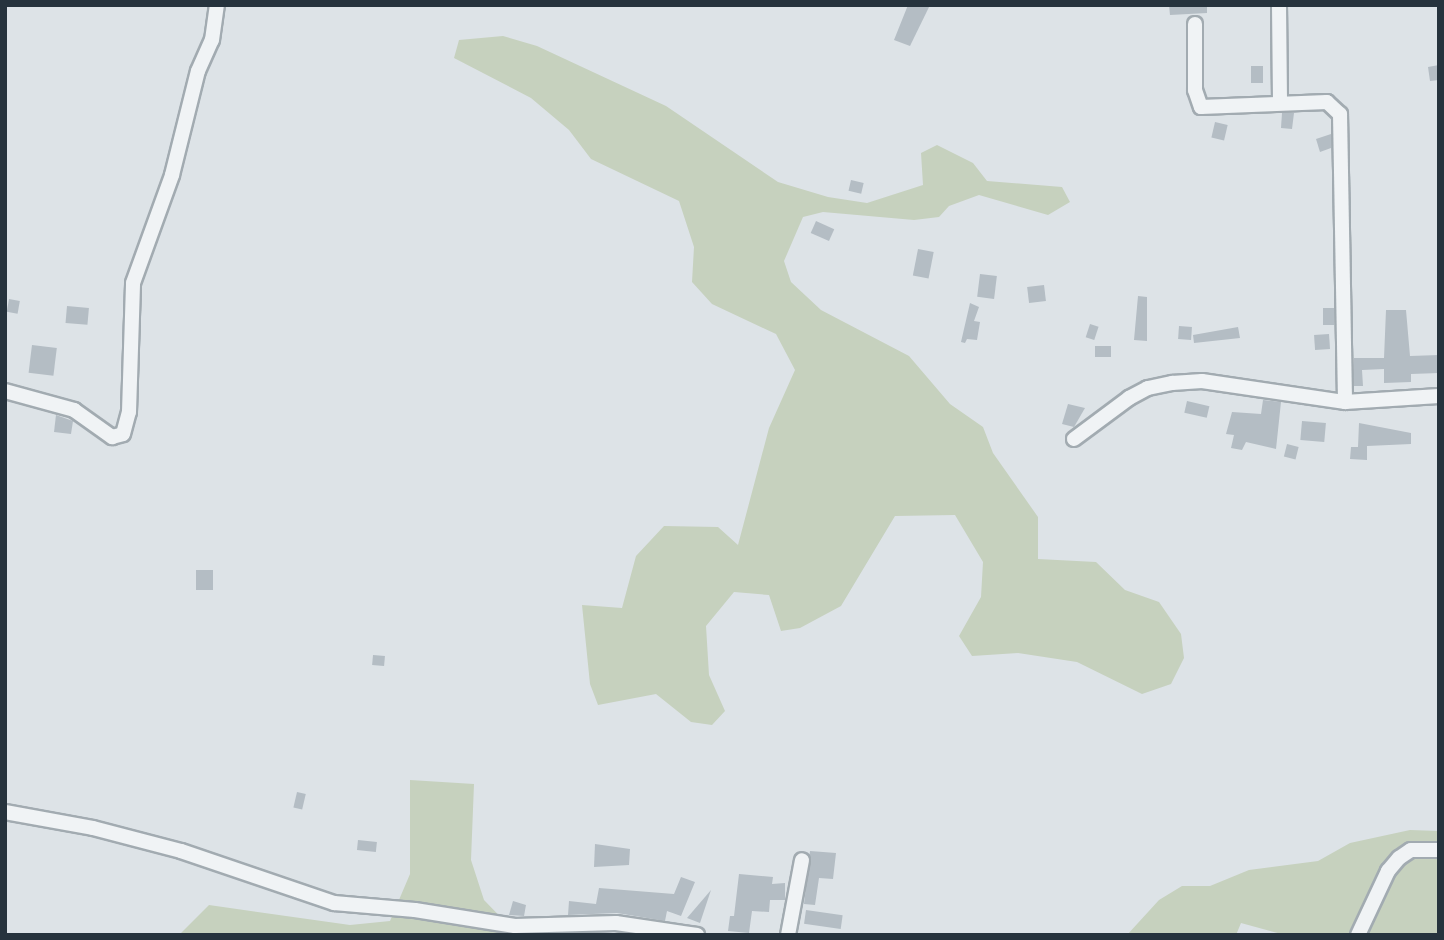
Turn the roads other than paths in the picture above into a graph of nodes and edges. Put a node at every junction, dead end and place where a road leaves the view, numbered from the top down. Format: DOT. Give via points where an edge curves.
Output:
graph roads {
  1 [pos="217,5"];
  2 [pos="1279,5"];
  3 [pos="1195,24"];
  4 [pos="1280,103"];
  5 [pos="5,391"];
  6 [pos="1439,396"];
  7 [pos="1345,402"];
  8 [pos="1073,439"];
  9 [pos="5,812"];
  10 [pos="1439,850"];
  11 [pos="802,860"];
  12 [pos="697,935"];
  13 [pos="788,935"];
  14 [pos="1358,935"];
  1 -- 5 [label="street" via="212,40 198,72 172,175 133,283 129,412 124,433 112,438 74,410"];
  2 -- 4 [label="street"];
  3 -- 4 [label="street" via="1195,90 1202,107"];
  4 -- 7 [label="street" via="1327,102 1340,114"];
  6 -- 7 [label="street"];
  7 -- 8 [label="street" via="1202,381 1172,383 1148,387"];
  9 -- 12 [label="street" via="181,851 334,903 415,909 515,926 616,923"];
  10 -- 14 [label="street" via="1411,850 1399,858 1388,871"];
  11 -- 13 [label="street"];
}
